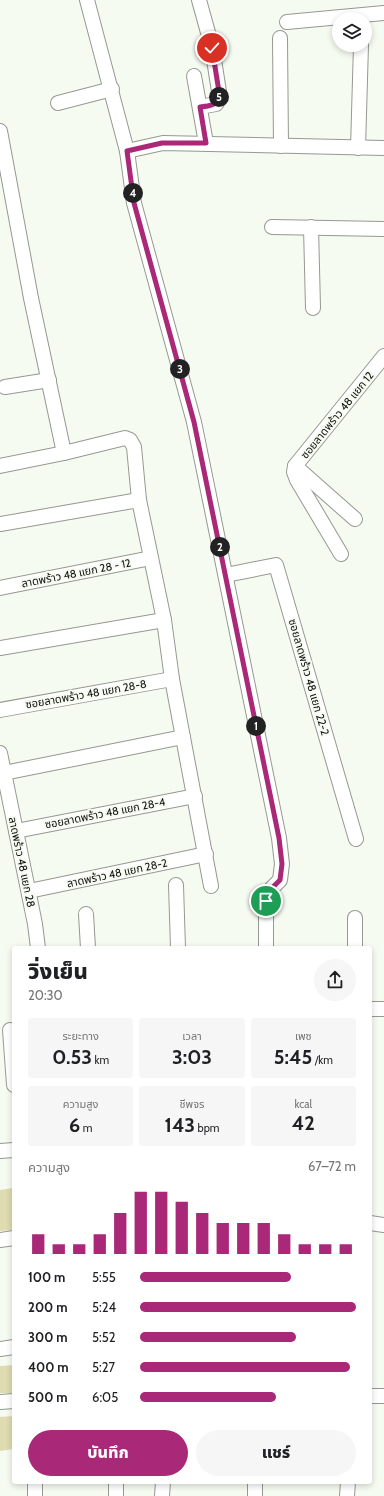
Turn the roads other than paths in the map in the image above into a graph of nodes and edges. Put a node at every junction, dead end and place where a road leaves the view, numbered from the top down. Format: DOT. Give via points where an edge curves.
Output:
graph roads {
  1 [pos="87,0"];
  2 [pos="199,0"];
  3 [pos="384,12"];
  4 [pos="372,14"];
  5 [pos="332,18"];
  6 [pos="287,22"];
  7 [pos="280,38"];
  8 [pos="361,52"];
  9 [pos="194,76"];
  10 [pos="112,90"];
  11 [pos="58,103"];
  12 [pos="200,107"];
  13 [pos="0,131"];
  14 [pos="206,143"];
  15 [pos="281,146"];
  16 [pos="358,148"];
  17 [pos="384,148"];
  18 [pos="127,151"];
  19 [pos="272,227"];
  20 [pos="311,227"];
  21 [pos="384,229"];
  22 [pos="313,308"];
  23 [pos="384,356"];
  24 [pos="49,380"];
  25 [pos="5,387"];
  26 [pos="64,453"];
  27 [pos="0,466"];
  28 [pos="295,466"];
  29 [pos="139,500"];
  30 [pos="355,519"];
  31 [pos="0,524"];
  32 [pos="341,554"];
  33 [pos="151,558"];
  34 [pos="226,575"];
  35 [pos="0,588"];
  36 [pos="164,620"];
  37 [pos="0,648"];
  38 [pos="172,679"];
  39 [pos="0,710"];
  40 [pos="183,737"];
  41 [pos="0,753"];
  42 [pos="4,773"];
  43 [pos="195,796"];
  44 [pos="16,831"];
  45 [pos="356,839"];
  46 [pos="206,854"];
  47 [pos="176,884"];
  48 [pos="212,886"];
  49 [pos="28,891"];
  50 [pos="86,914"];
  51 [pos="355,918"];
  52 [pos="38,946"];
  53 [pos="88,946"];
  54 [pos="178,946"];
  55 [pos="266,946"];
  56 [pos="355,946"];
  57 [pos="372,1009"];
  58 [pos="384,1009"];
  59 [pos="8,1031"];
  60 [pos="12,1067"];
  61 [pos="12,1150"];
  62 [pos="0,1151"];
  63 [pos="372,1223"];
  64 [pos="384,1225"];
  65 [pos="12,1238"];
  66 [pos="0,1240"];
  67 [pos="12,1347"];
  68 [pos="0,1349"];
  69 [pos="372,1396"];
  70 [pos="384,1396"];
  71 [pos="12,1401"];
  72 [pos="0,1402"];
  73 [pos="35,1484"];
  74 [pos="116,1484"];
  75 [pos="162,1484"];
  76 [pos="256,1484"];
  77 [pos="348,1484"];
  78 [pos="35,1496"];
  79 [pos="116,1496"];
  80 [pos="162,1496"];
  81 [pos="255,1496"];
  82 [pos="347,1496"];
  1 -- 10 [label="street"];
  2 -- 12 [label="street" via="212,48 220,98 216,104"];
  3 -- 4 [label="street"];
  5 -- 6 [label="street"];
  7 -- 15 [label="street"];
  8 -- 16 [label="street"];
  9 -- 12 [label="street"];
  10 -- 11 [label="street"];
  10 -- 18 [label="street"];
  12 -- 14 [label="street"];
  13 -- 24 [label="street"];
  14 -- 15 [label="street"];
  14 -- 18 [label="street" via="162,143"];
  15 -- 16 [label="street"];
  16 -- 17 [label="street"];
  18 -- 34 [label="street" via="134,203 194,422"];
  19 -- 20 [label="street"];
  20 -- 21 [label="street"];
  20 -- 22 [label="street"];
  23 -- 28 [label="street, ซอยลาดพร้าว 48 แยก 12"];
  24 -- 25 [label="street"];
  24 -- 26 [label="street"];
  26 -- 27 [label="street"];
  26 -- 29 [label="street" via="125,438 130,440 134,446"];
  28 -- 30 [label="street, ซอยลาดพร้าว 48 แยก 12"];
  28 -- 32 [label="street" via="297,480"];
  29 -- 31 [label="street"];
  29 -- 33 [label="street"];
  33 -- 35 [label="street, ลาดพร้าว 48 แยก 28 - 12"];
  33 -- 36 [label="street"];
  34 -- 45 [label="street, ซอยลาดพร้าว 48 แยก 22-2" via="276,565"];
  34 -- 55 [label="street" via="279,838 280,880 271,889 266,901"];
  36 -- 37 [label="street"];
  36 -- 38 [label="street"];
  38 -- 39 [label="street, ซอยลาดพร้าว 48 แยก 28-8"];
  38 -- 40 [label="street"];
  40 -- 42 [label="street"];
  40 -- 43 [label="street"];
  41 -- 42 [label="street, ลาดพร้าว 48 แยก 28"];
  42 -- 44 [label="street, ลาดพร้าว 48 แยก 28"];
  43 -- 44 [label="street, ซอยลาดพร้าว 48 แยก 28-4"];
  43 -- 46 [label="street"];
  44 -- 49 [label="street, ลาดพร้าว 48 แยก 28"];
  46 -- 48 [label="street"];
  46 -- 49 [label="street, ลาดพร้าว 48 แยก 28-2"];
  47 -- 54 [label="street"];
  49 -- 52 [label="street, ลาดพร้าว 48 แยก 28"];
  50 -- 53 [label="street"];
  51 -- 56 [label="street"];
  57 -- 58 [label="street"];
  59 -- 60 [label="street"];
  61 -- 62 [label="street"];
  63 -- 64 [label="street"];
  65 -- 66 [label="street"];
  67 -- 68 [label="street"];
  69 -- 70 [label="street"];
  71 -- 72 [label="street"];
  73 -- 78 [label="street"];
  74 -- 79 [label="street"];
  75 -- 80 [label="street"];
  76 -- 81 [label="street"];
  77 -- 82 [label="street"];
}
